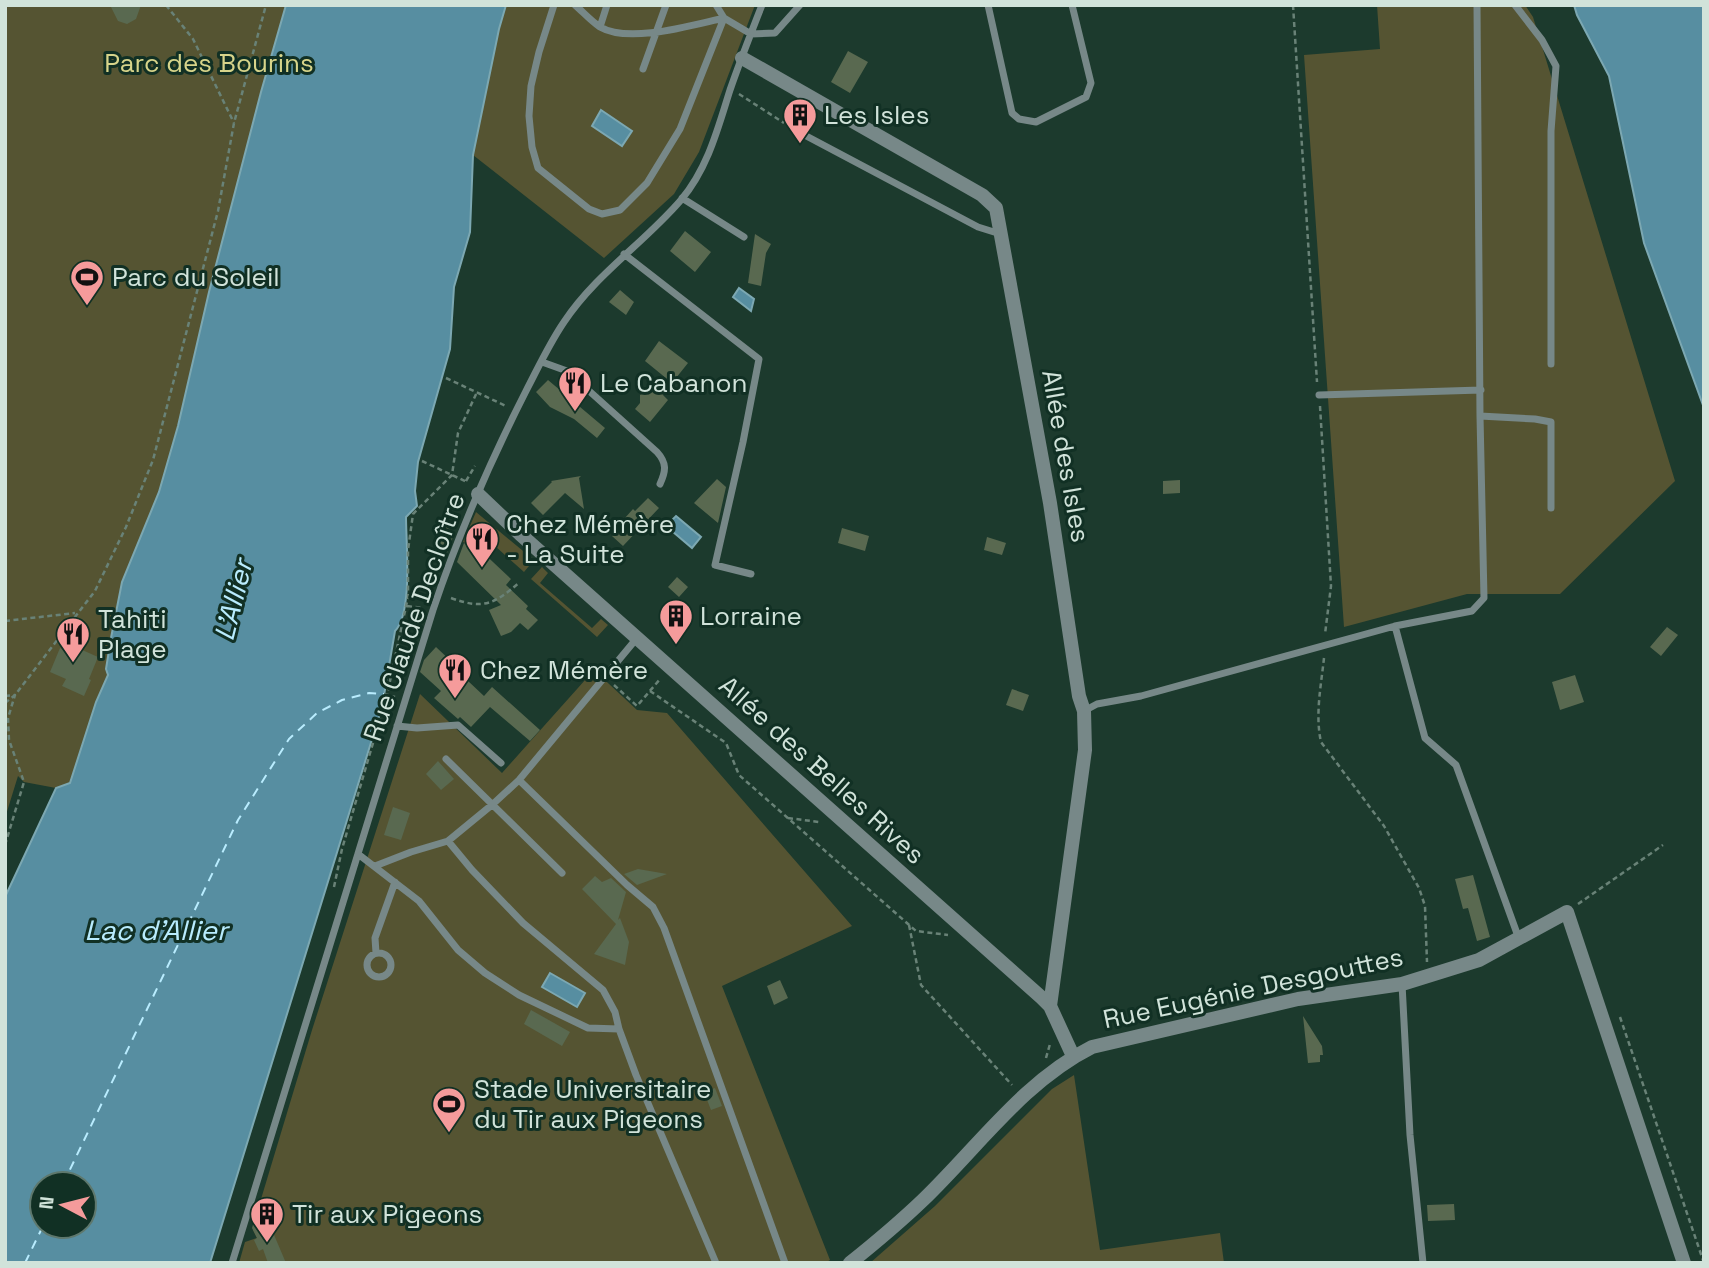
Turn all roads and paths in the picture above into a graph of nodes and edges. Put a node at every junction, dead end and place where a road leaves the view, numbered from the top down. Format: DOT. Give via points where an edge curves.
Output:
graph roads {
  1 [pos="166,5"];
  2 [pos="266,5"];
  3 [pos="554,5"];
  4 [pos="575,5"];
  5 [pos="607,5"];
  6 [pos="666,5"];
  7 [pos="716,5"];
  8 [pos="762,5"];
  9 [pos="800,5"];
  10 [pos="988,5"];
  11 [pos="1072,5"];
  12 [pos="1293,5"];
  13 [pos="1478,5"];
  14 [pos="1515,5"];
  15 [pos="724,18"];
  16 [pos="600,27"];
  17 [pos="657,32"];
  18 [pos="751,34"];
  19 [pos="742,58"];
  20 [pos="643,69"];
  21 [pos="731,89"];
  22 [pos="813,98"];
  23 [pos="234,123"];
  24 [pos="795,130"];
  25 [pos="682,198"];
  26 [pos="1001,231"];
  27 [pos="744,237"];
  28 [pos="624,254"];
  29 [pos="541,362"];
  30 [pos="1551,364"];
  31 [pos="446,378"];
  32 [pos="1481,390"];
  33 [pos="477,393"];
  34 [pos="1319,395"];
  35 [pos="503,405"];
  36 [pos="1480,416"];
  37 [pos="422,461"];
  38 [pos="452,475"];
  39 [pos="466,481"];
  40 [pos="660,484"];
  41 [pos="478,494"];
  42 [pos="1551,508"];
  43 [pos="751,574"];
  44 [pos="520,582"];
  45 [pos="439,593"];
  46 [pos="77,613"];
  47 [pos="5,621"];
  48 [pos="1395,626"];
  49 [pos="637,638"];
  50 [pos="1325,645"];
  51 [pos="650,691"];
  52 [pos="15,695"];
  53 [pos="5,696"];
  54 [pos="5,703"];
  55 [pos="1084,711"];
  56 [pos="397,726"];
  57 [pos="446,759"];
  58 [pos="501,763"];
  59 [pos="519,780"];
  60 [pos="493,804"];
  61 [pos="788,818"];
  62 [pos="823,822"];
  63 [pos="448,841"];
  64 [pos="5,845"];
  65 [pos="1663,845"];
  66 [pos="358,854"];
  67 [pos="376,866"];
  68 [pos="562,873"];
  69 [pos="395,882"];
  70 [pos="334,887"];
  71 [pos="1567,912"];
  72 [pos="909,925"];
  73 [pos="969,933"];
  74 [pos="1519,939"];
  75 [pos="376,953"];
  76 [pos="1431,975"];
  77 [pos="1402,984"];
  78 [pos="1050,1006"];
  79 [pos="1619,1015"];
  80 [pos="619,1029"];
  81 [pos="1073,1056"];
  82 [pos="1023,1097"];
  83 [pos="232,1263"];
  84 [pos="716,1263"];
  85 [pos="785,1263"];
  86 [pos="850,1263"];
  87 [pos="1423,1263"];
  88 [pos="1684,1263"];
  89 [pos="1704,1263"];
  1 -- 23 [label="path" via="193,39"];
  2 -- 23 [label="path"];
  3 -- 15 [label="lane" via="531,86 532,147 538,168 589,209 602,214 620,210 647,183 680,129"];
  4 -- 16 [label="lane"];
  5 -- 16 [label="lane"];
  6 -- 17 [label="lane"];
  7 -- 15 [label="lane"];
  8 -- 18 [label="lane, Rue Claude Decloître"];
  9 -- 18 [label="lane" via="775,33"];
  10 -- 11 [label="lane" via="1013,113 1036,122 1086,97 1091,83"];
  12 -- 34 [label="path"];
  13 -- 32 [label="lane"];
  14 -- 30 [label="lane" via="1556,66 1551,131"];
  15 -- 17 [label="lane"];
  15 -- 18 [label="lane"];
  16 -- 17 [label="lane" via="620,34"];
  17 -- 20 [label="lane"];
  18 -- 19 [label="lane, Rue Claude Decloître"];
  19 -- 21 [label="lane, Rue Claude Decloître"];
  19 -- 22 [label="street, Allée des Isles"];
  21 -- 24 [label="path"];
  21 -- 25 [label="lane, Rue Claude Decloître" via="712,147"];
  22 -- 24 [label="lane"];
  22 -- 26 [label="street, Allée des Isles" via="982,195 996,208"];
  23 -- 46 [label="path" via="218,211 153,460 95,591"];
  24 -- 26 [label="lane" via="978,227"];
  25 -- 27 [label="lane"];
  25 -- 28 [label="lane, Rue Claude Decloître"];
  26 -- 55 [label="street, Allée des Isles"];
  28 -- 29 [label="lane, Rue Claude Decloître" via="586,292"];
  28 -- 43 [label="lane" via="759,359 715,565"];
  29 -- 40 [label="lane" via="566,370 657,452 666,465"];
  29 -- 41 [label="lane, Rue Claude Decloître"];
  31 -- 33 [label="path"];
  32 -- 34 [label="lane"];
  32 -- 36 [label="lane"];
  33 -- 35 [label="path"];
  33 -- 38 [label="path" via="458,433"];
  34 -- 50 [label="path" via="1331,586"];
  36 -- 42 [label="lane" via="1551,422"];
  36 -- 48 [label="lane" via="1484,598 1472,611"];
  37 -- 38 [label="path"];
  38 -- 39 [label="path"];
  38 -- 70 [label="path" via="413,514 408,597"];
  41 -- 45 [label="lane, Rue Claude Decloître"];
  41 -- 49 [label="street, Allée des Belles Rives"];
  44 -- 45 [label="path" via="504,596 471,605"];
  45 -- 56 [label="lane, Rue Claude Decloître"];
  46 -- 47 [label="path"];
  46 -- 52 [label="path"];
  48 -- 50 [label="lane"];
  48 -- 74 [label="lane" via="1425,738 1456,765"];
  49 -- 59 [label="lane"];
  49 -- 73 [label="street, Allée des Belles Rives"];
  50 -- 55 [label="lane"];
  50 -- 76 [label="path" via="1318,707 1321,742 1384,826 1419,888"];
  51 -- 61 [label="path" via="726,743 739,775"];
  52 -- 53 [label="path"];
  52 -- 54 [label="path"];
  52 -- 64 [label="path" via="8,718 9,740 24,782"];
  55 -- 78 [label="street, Allée des Isles" via="1085,750"];
  56 -- 58 [label="lane" via="458,725"];
  56 -- 66 [label="lane, Rue Claude Decloître"];
  57 -- 60 [label="lane"];
  59 -- 60 [label="lane"];
  59 -- 85 [label="lane" via="653,907"];
  60 -- 63 [label="lane"];
  60 -- 68 [label="lane"];
  61 -- 62 [label="path"];
  61 -- 72 [label="path"];
  63 -- 67 [label="lane"];
  63 -- 80 [label="lane" via="523,923 603,989"];
  65 -- 71 [label="path"];
  66 -- 67 [label="lane"];
  66 -- 83 [label="lane, Rue Claude Decloître"];
  67 -- 69 [label="lane"];
  69 -- 75 [label="lane" via="375,938"];
  69 -- 80 [label="lane" via="419,901 458,950 496,981 588,1028"];
  71 -- 74 [label="street, Rue Eugénie Desgouttes"];
  71 -- 88 [label="street"];
  72 -- 73 [label="path" via="916,931 951,936"];
  72 -- 82 [label="path" via="921,985"];
  73 -- 78 [label="street, Allée des Belles Rives"];
  74 -- 76 [label="street, Rue Eugénie Desgouttes" via="1479,960"];
  76 -- 77 [label="street, Rue Eugénie Desgouttes"];
  77 -- 81 [label="street, Rue Eugénie Desgouttes" via="1298,999 1092,1047"];
  77 -- 87 [label="lane"];
  78 -- 81 [label="street, Allée des Belles Rives"];
  79 -- 89 [label="path"];
  80 -- 84 [label="lane"];
  81 -- 82 [label="street, Rue Eugénie Desgouttes"];
  82 -- 86 [label="street, Rue Eugénie Desgouttes" via="922,1200"];
}
